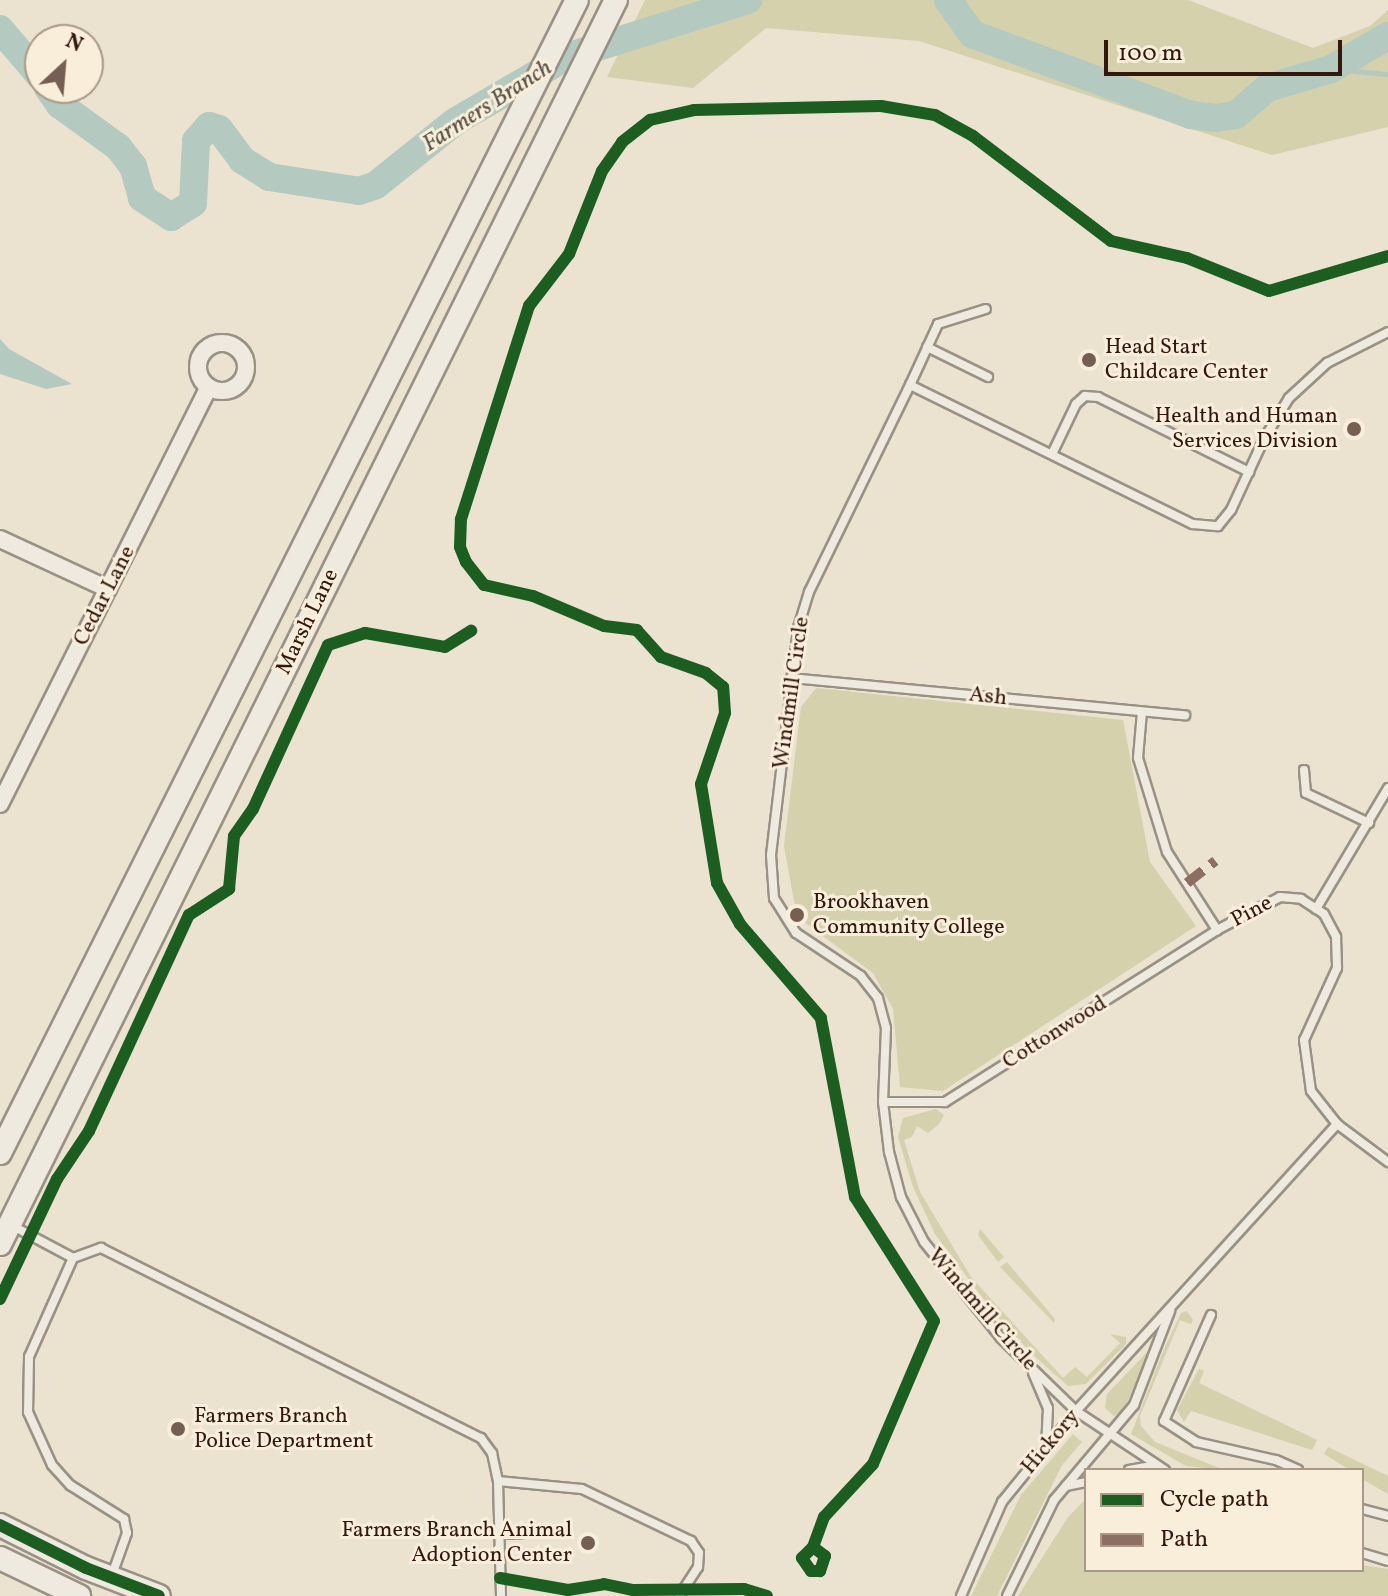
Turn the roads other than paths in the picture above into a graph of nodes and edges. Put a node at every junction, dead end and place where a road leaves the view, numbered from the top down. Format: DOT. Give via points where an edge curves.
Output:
graph roads {
  1 [pos="577,0"];
  2 [pos="616,0"];
  3 [pos="986,309"];
  4 [pos="1388,332"];
  5 [pos="927,347"];
  6 [pos="988,377"];
  7 [pos="910,385"];
  8 [pos="209,387"];
  9 [pos="1052,454"];
  10 [pos="1249,472"];
  11 [pos="0,539"];
  12 [pos="108,589"];
  13 [pos="791,678"];
  14 [pos="1142,712"];
  15 [pos="1185,715"];
  16 [pos="1304,770"];
  17 [pos="1388,788"];
  18 [pos="3,793"];
  19 [pos="1369,823"];
  20 [pos="1316,909"];
  21 [pos="1217,930"];
  22 [pos="883,1102"];
  23 [pos="1337,1124"];
  24 [pos="0,1153"];
  25 [pos="1388,1162"];
  26 [pos="3,1229"];
  27 [pos="73,1258"];
  28 [pos="1172,1307"];
  29 [pos="1211,1315"];
  30 [pos="1031,1368"];
  31 [pos="1076,1411"];
  32 [pos="1108,1436"];
  33 [pos="1046,1448"];
  34 [pos="1156,1465"];
  35 [pos="1140,1468"];
  36 [pos="1161,1468"];
  37 [pos="1294,1468"];
  38 [pos="498,1481"];
  39 [pos="1084,1482"];
  40 [pos="1065,1486"];
  41 [pos="1364,1510"];
  42 [pos="1388,1516"];
  43 [pos="0,1525"];
  44 [pos="523,1533"];
  45 [pos="499,1534"];
  46 [pos="1364,1554"];
  47 [pos="0,1558"];
  48 [pos="1388,1561"];
  49 [pos="86,1568"];
  50 [pos="111,1578"];
  51 [pos="76,1595"];
  52 [pos="159,1596"];
  53 [pos="501,1596"];
  54 [pos="679,1596"];
  55 [pos="961,1596"];
  56 [pos="1007,1596"];
  1 -- 24 [label="main road, Marsh Lane"];
  2 -- 26 [label="main road, Marsh Lane"];
  3 -- 5 [label="lane, Windmill Circle" via="938,324"];
  4 -- 10 [label="lane" via="1327,363 1289,398"];
  5 -- 6 [label="lane"];
  5 -- 7 [label="lane, Windmill Circle"];
  7 -- 9 [label="lane"];
  7 -- 13 [label="lane, Windmill Circle" via="809,592"];
  8 -- 12 [label="street, Cedar Lane"];
  9 -- 10 [label="lane" via="1193,524 1218,526"];
  9 -- 10 [label="lane" via="1076,404 1085,396 1098,397"];
  11 -- 12 [label="street"];
  12 -- 18 [label="street, Cedar Lane"];
  13 -- 14 [label="lane, Ash"];
  13 -- 22 [label="lane, Windmill Circle" via="771,855 774,898 796,933 861,976 878,998 886,1028"];
  14 -- 15 [label="lane, Ash"];
  14 -- 21 [label="lane, Pine" via="1138,758 1167,852"];
  16 -- 19 [label="lane" via="1306,793"];
  17 -- 19 [label="lane"];
  19 -- 20 [label="lane"];
  20 -- 21 [label="lane, Pine" via="1301,899 1280,897"];
  20 -- 23 [label="lane" via="1336,937 1337,968 1304,1040 1304,1057 1311,1091"];
  21 -- 22 [label="lane, Cottonwood" via="945,1102"];
  22 -- 30 [label="lane, Windmill Circle" via="901,1197 924,1242"];
  23 -- 25 [label="lane"];
  23 -- 28 [label="lane, Hickory"];
  26 -- 27 [label="lane"];
  27 -- 38 [label="lane" via="101,1248 481,1438 492,1453"];
  27 -- 50 [label="lane" via="29,1357 28,1412 52,1465 70,1485 124,1519 127,1533"];
  28 -- 31 [label="lane, Hickory"];
  28 -- 32 [label="lane, Hickory" via="1134,1405"];
  29 -- 37 [label="lane" via="1164,1421 1196,1442"];
  30 -- 31 [label="lane, Windmill Circle"];
  30 -- 33 [label="lane" via="1048,1408"];
  31 -- 32 [label="lane, Windmill Circle"];
  31 -- 33 [label="lane, Hickory"];
  32 -- 34 [label="lane, Windmill Circle"];
  32 -- 40 [label="lane, Hickory"];
  33 -- 55 [label="lane, Hickory" via="1002,1502"];
  34 -- 35 [label="lane"];
  34 -- 36 [label="lane, Windmill Circle"];
  38 -- 45 [label="lane"];
  38 -- 54 [label="lane" via="591,1491 691,1541 699,1553 698,1567"];
  39 -- 40 [label="lane"];
  40 -- 56 [label="lane, Hickory"];
  41 -- 42 [label="lane"];
  43 -- 49 [label="main road"];
  44 -- 45 [label="lane"];
  45 -- 53 [label="lane"];
  46 -- 48 [label="lane"];
  47 -- 51 [label="main road"];
  49 -- 50 [label="main road"];
  49 -- 51 [label="main road"];
  50 -- 52 [label="main road"];
}
